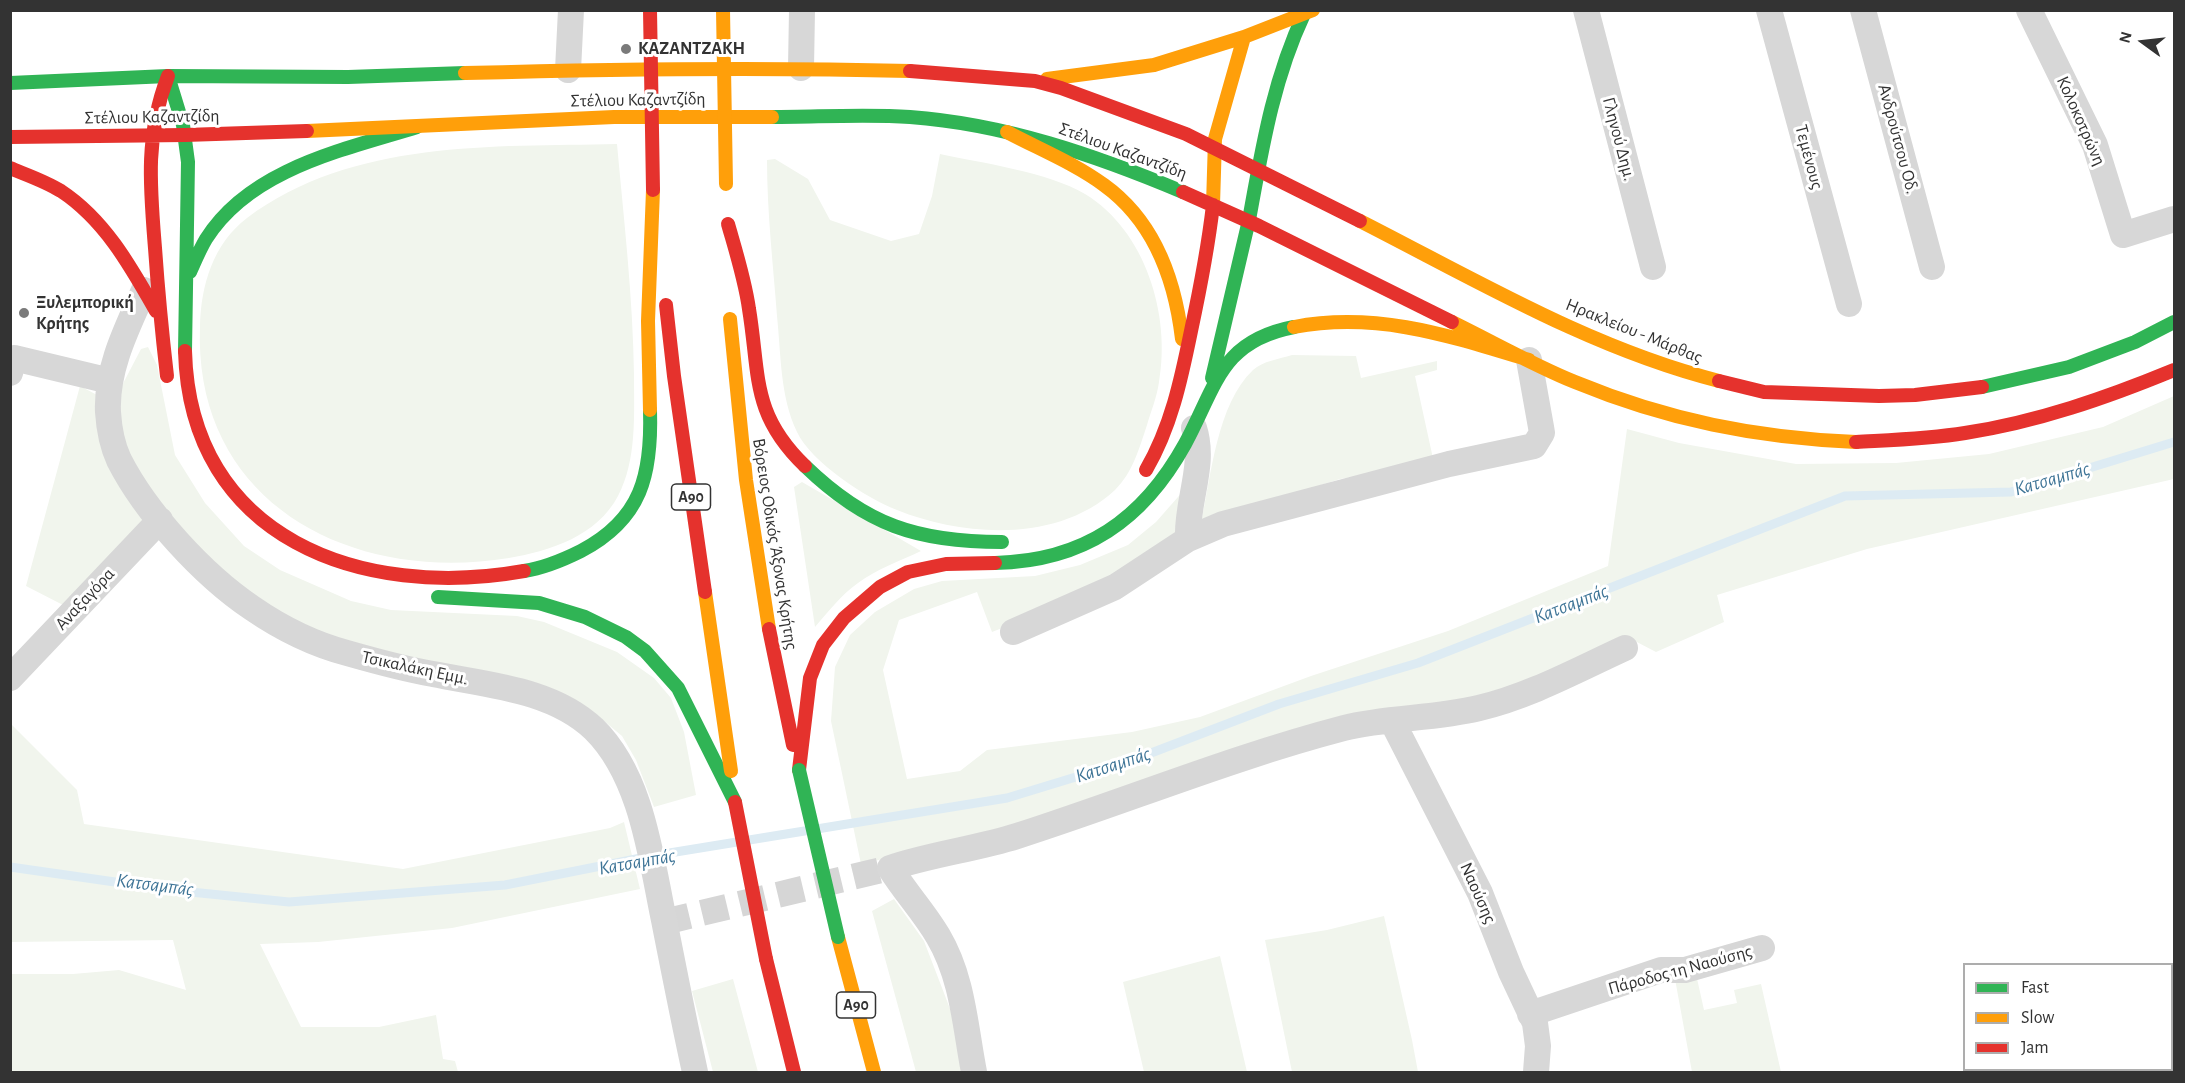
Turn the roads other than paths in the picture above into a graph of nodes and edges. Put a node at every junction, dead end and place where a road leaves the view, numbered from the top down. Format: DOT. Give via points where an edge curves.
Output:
graph roads {
  1 [pos="571,10"];
  2 [pos="650,10"];
  3 [pos="723,10"];
  4 [pos="802,10"];
  5 [pos="1586,10"];
  6 [pos="1769,10"];
  7 [pos="1863,10"];
  8 [pos="2029,10"];
  9 [pos="1308,12"];
  10 [pos="1244,37"];
  11 [pos="801,68"];
  12 [pos="568,70"];
  13 [pos="168,76"];
  14 [pos="1035,81"];
  15 [pos="10,83"];
  16 [pos="417,127"];
  17 [pos="1007,132"];
  18 [pos="150,134"];
  19 [pos="185,135"];
  20 [pos="10,137"];
  21 [pos="1214,148"];
  22 [pos="10,168"];
  23 [pos="1258,169"];
  24 [pos="726,189"];
  25 [pos="653,190"];
  26 [pos="1213,205"];
  27 [pos="2175,219"];
  28 [pos="1249,220"];
  29 [pos="1653,267"];
  30 [pos="1932,267"];
  31 [pos="729,273"];
  32 [pos="185,285"];
  33 [pos="144,290"];
  34 [pos="1849,304"];
  35 [pos="730,309"];
  36 [pos="161,321"];
  37 [pos="2175,322"];
  38 [pos="1529,360"];
  39 [pos="1183,367"];
  40 [pos="2175,370"];
  41 [pos="10,373"];
  42 [pos="110,381"];
  43 [pos="169,386"];
  44 [pos="1209,394"];
  45 [pos="1194,428"];
  46 [pos="1136,483"];
  47 [pos="160,520"];
  48 [pos="1188,539"];
  49 [pos="1019,541"];
  50 [pos="420,597"];
  51 [pos="1013,632"];
  52 [pos="1625,648"];
  53 [pos="10,678"];
  54 [pos="1392,721"];
  55 [pos="799,770"];
  56 [pos="735,802"];
  57 [pos="1762,948"];
  58 [pos="1530,1014"];
  59 [pos="695,1072"];
  60 [pos="794,1072"];
  61 [pos="874,1072"];
  62 [pos="974,1072"];
  63 [pos="1536,1072"];
  1 -- 12 [label="street"];
  2 -- 25 [label="main road, Α90, bridge"];
  3 -- 24 [label="main road, bridge"];
  4 -- 11 [label="street"];
  5 -- 29 [label="street, Γληνού Δημ."];
  6 -- 34 [label="street, Τεμένους"];
  7 -- 30 [label="street, Ανδρούτσου Οδ."];
  8 -- 27 [label="street, Κολοκοτρώνη" via="2095,145 2123,235"];
  9 -- 10 [label="main road"];
  9 -- 23 [label="main road" via="1286,50"];
  10 -- 14 [label="main road" via="1154,65"];
  10 -- 21 [label="main road"];
  11 -- 12 [label="main road, Στέλιου Καζαντζίδη"];
  11 -- 14 [label="main road, Στέλιου Καζαντζίδη" via="914,71"];
  12 -- 13 [label="main road, Στέλιου Καζαντζίδη" via="348,77"];
  13 -- 15 [label="main road, Στέλιου Καζαντζίδη"];
  13 -- 18 [label="main road"];
  13 -- 19 [label="main road"];
  14 -- 21 [label="main road, Στέλιου Καζαντζίδη" via="1186,134"];
  16 -- 17 [label="main road, Στέλιου Καζαντζίδη" via="614,117 908,117"];
  16 -- 19 [label="main road, Στέλιου Καζαντζίδη"];
  16 -- 32 [label="main road" via="315,160 243,197 201,243"];
  17 -- 26 [label="main road, Στέλιου Καζαντζίδη" via="1090,156"];
  17 -- 39 [label="main road" via="1104,185 1144,225 1162,256 1176,296"];
  18 -- 19 [label="main road, Στέλιου Καζαντζίδη"];
  18 -- 20 [label="main road, Στέλιου Καζαντζίδη"];
  18 -- 36 [label="main road" via="149,177"];
  19 -- 32 [label="main road" via="189,177"];
  21 -- 23 [label="main road, Ηρακλείου - Μάρθας"];
  21 -- 26 [label="main road"];
  22 -- 33 [label="main road" via="42,180 87,210"];
  23 -- 28 [label="main road"];
  23 -- 37 [label="main road, Ηρακλείου - Μάρθας" via="1607,343 1676,370 1764,392 1879,396 1975,389 2069,368"];
  25 -- 32 [label="main road" via="648,339 651,439 643,484 627,517 615,529 582,551 532,570 464,577 384,571 320,555 272,530 236,495 212,461 195,418 185,368"];
  25 -- 56 [label="main road, Α90" via="674,376"];
  26 -- 28 [label="main road, Στέλιου Καζαντζίδη"];
  26 -- 39 [label="main road"];
  28 -- 38 [label="main road"];
  28 -- 44 [label="main road"];
  31 -- 49 [label="main road" via="728,219 749,305 763,403 773,429 791,453 848,503 889,526 949,539"];
  33 -- 36 [label="main road"];
  33 -- 42 [label="street, Τσικαλάκη Εμμ."];
  35 -- 55 [label="main road, Βόρειος Οδικός Άξονας Κρήτης / Α90" via="743,468 753,536 773,658"];
  36 -- 43 [label="main road"];
  38 -- 40 [label="main road" via="1590,388 1706,424 1791,438 1867,441 1938,436 2059,413"];
  38 -- 44 [label="main road" via="1400,324 1363,319 1324,321 1281,330 1249,343 1228,363"];
  38 -- 48 [label="street" via="1542,433 1534,446 1449,464 1234,521"];
  39 -- 46 [label="main road" via="1163,438"];
  41 -- 42 [label="street" via="14,358"];
  42 -- 47 [label="street, Τσικαλάκη Εμμ." via="108,413 112,441 119,460"];
  44 -- 45 [label="main road"];
  45 -- 48 [label="street" via="1199,456"];
  45 -- 55 [label="main road" via="1146,501 1117,526 1085,544 1020,561 937,564 916,569 880,587 855,607 830,633 811,672"];
  47 -- 53 [label="street, Αναξαγόρα"];
  47 -- 59 [label="street, Τσικαλάκη Εμμ." via="235,596 273,622 308,639 405,669 517,690 568,711 593,729 614,754 641,816"];
  48 -- 51 [label="street" via="1115,587"];
  50 -- 56 [label="main road" via="529,602 585,617 626,637 665,671 688,706"];
  52 -- 54 [label="street" via="1497,703 1451,714"];
  54 -- 58 [label="street, Ναούσης" via="1480,893"];
  54 -- 62 [label="street" via="1339,730 1016,836 890,868 938,936 953,967"];
  55 -- 61 [label="main road, Βόρειος Οδικός Άξονας Κρήτης / Α90, bridge"];
  56 -- 60 [label="main road, Α90, bridge" via="766,959"];
  57 -- 58 [label="street, Πάροδος 1η Ναούσης" via="1685,970 1661,970"];
  58 -- 63 [label="street, Ναούσης" via="1538,1035"];
}
